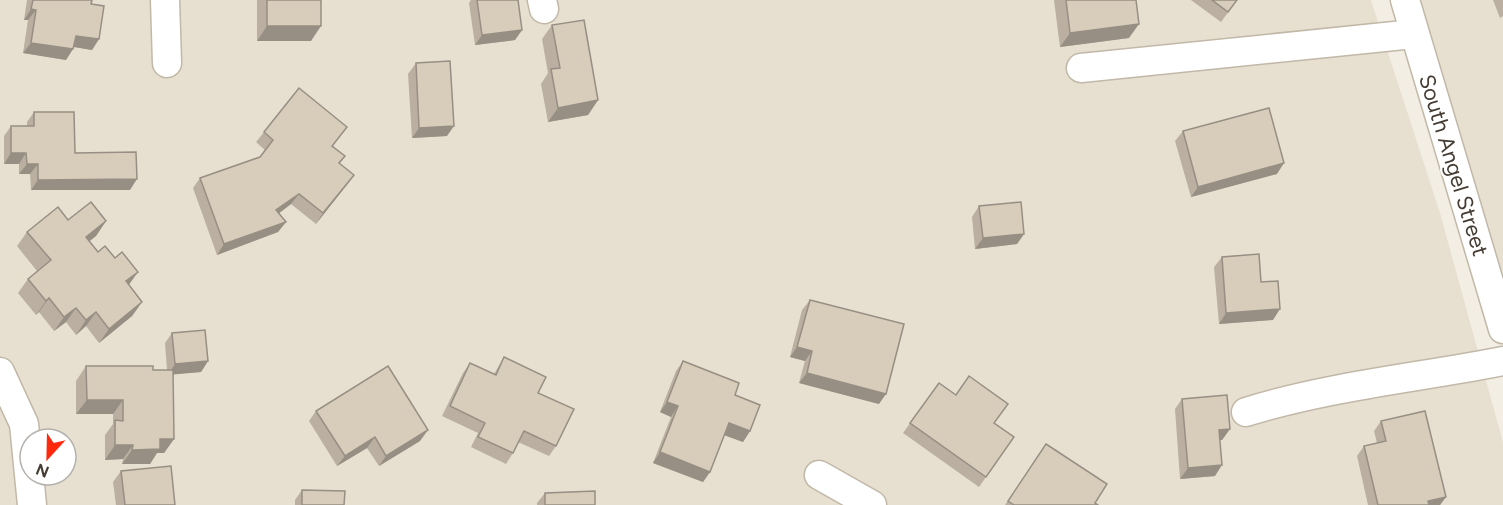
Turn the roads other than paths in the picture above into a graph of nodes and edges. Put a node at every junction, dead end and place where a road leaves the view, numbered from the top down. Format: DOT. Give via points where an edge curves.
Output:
graph roads {
  1 [pos="165,0"];
  2 [pos="1405,0"];
  3 [pos="1414,34"];
  4 [pos="167,63"];
  5 [pos="1081,68"];
  6 [pos="1503,329"];
  7 [pos="1503,361"];
  8 [pos="0,372"];
  9 [pos="1246,412"];
  10 [pos="819,475"];
  11 [pos="32,505"];
  12 [pos="872,505"];
  1 -- 4 [label="street"];
  2 -- 3 [label="street, South Angel Street"];
  3 -- 5 [label="street"];
  3 -- 6 [label="street, South Angel Street"];
  7 -- 9 [label="street" via="1297,396"];
  8 -- 11 [label="street" via="24,424"];
  10 -- 12 [label="street"];
}
